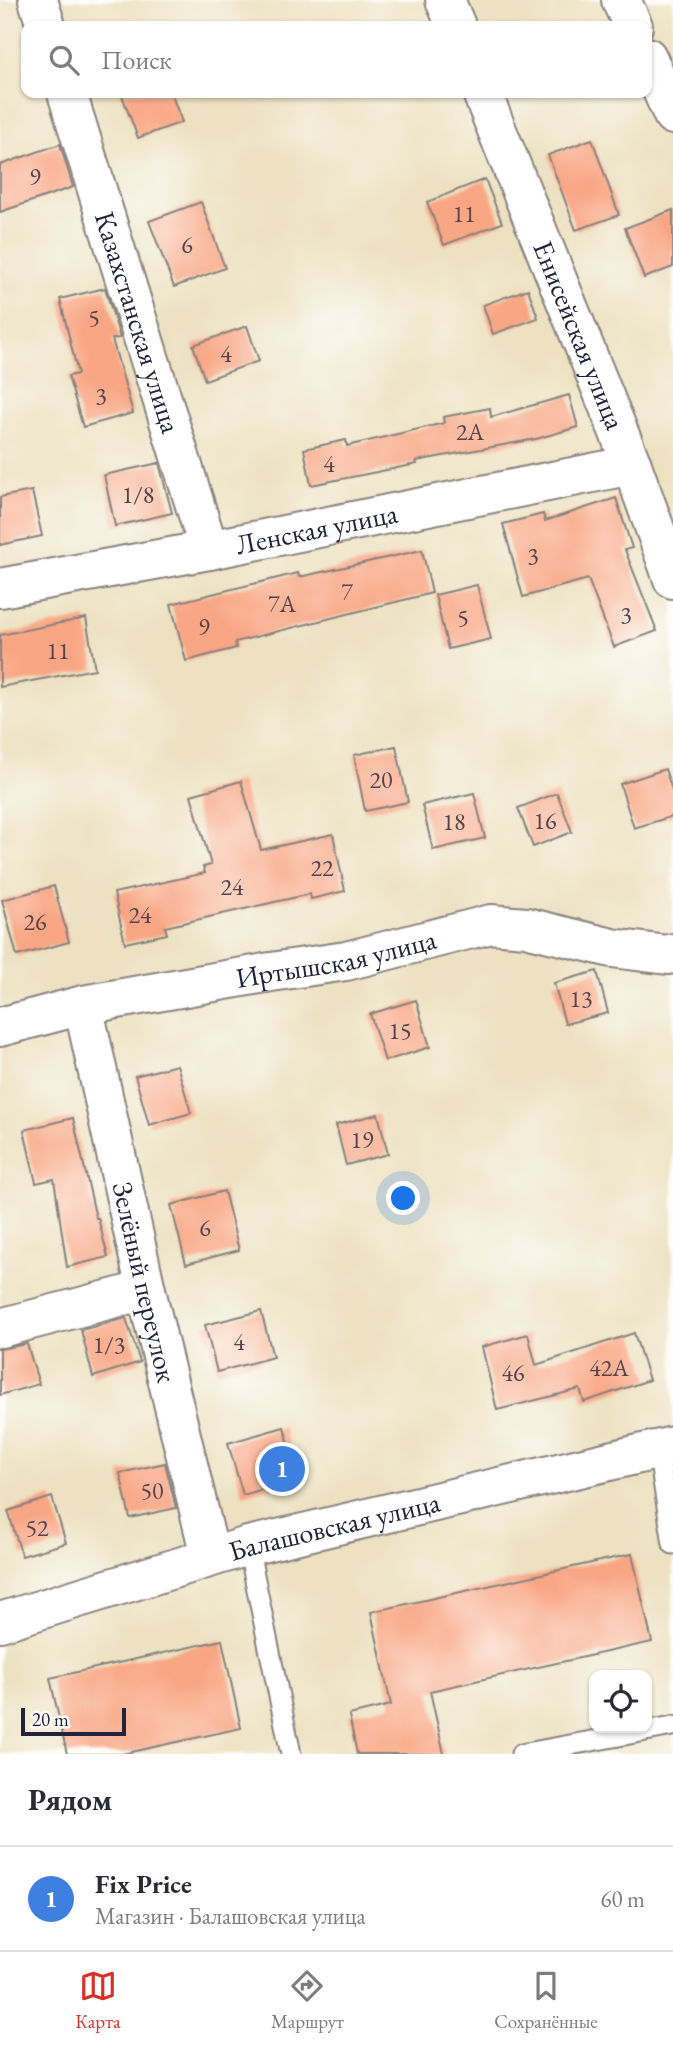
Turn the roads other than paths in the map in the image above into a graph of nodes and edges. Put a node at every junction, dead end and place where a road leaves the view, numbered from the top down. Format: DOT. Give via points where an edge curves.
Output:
graph roads {
  1 [pos="38,0"];
  2 [pos="445,0"];
  3 [pos="621,0"];
  4 [pos="44,21"];
  5 [pos="454,21"];
  6 [pos="631,21"];
  7 [pos="652,68"];
  8 [pos="69,98"];
  9 [pos="484,98"];
  10 [pos="673,115"];
  11 [pos="632,465"];
  12 [pos="209,550"];
  13 [pos="673,579"];
  14 [pos="0,588"];
  15 [pos="671,957"];
  16 [pos="83,1005"];
  17 [pos="0,1027"];
  18 [pos="146,1290"];
  19 [pos="0,1328"];
  20 [pos="666,1448"];
  21 [pos="673,1544"];
  22 [pos="248,1546"];
  23 [pos="211,1556"];
  24 [pos="0,1622"];
  25 [pos="673,1726"];
  26 [pos="291,1754"];
  27 [pos="521,1754"];
  1 -- 4 [label="street"];
  2 -- 5 [label="street"];
  3 -- 6 [label="street"];
  7 -- 10 [label="street"];
  8 -- 12 [label="street, Казахстанская улица"];
  9 -- 11 [label="street, Енисейская улица"];
  11 -- 12 [label="street, Ленская улица"];
  11 -- 13 [label="street, Енисейская улица"];
  12 -- 14 [label="street, Ленская улица"];
  15 -- 16 [label="street, Иртышская улица" via="491,924 345,961"];
  16 -- 17 [label="street, Иртышская улица"];
  16 -- 18 [label="street, Зелёный переулок"];
  18 -- 19 [label="street"];
  18 -- 23 [label="street, Зелёный переулок"];
  20 -- 21 [label="lane"];
  20 -- 22 [label="street, Балашовская улица"];
  22 -- 23 [label="street, Балашовская улица"];
  22 -- 26 [label="lane"];
  23 -- 24 [label="street, Балашовская улица"];
  25 -- 27 [label="lane"];
}
